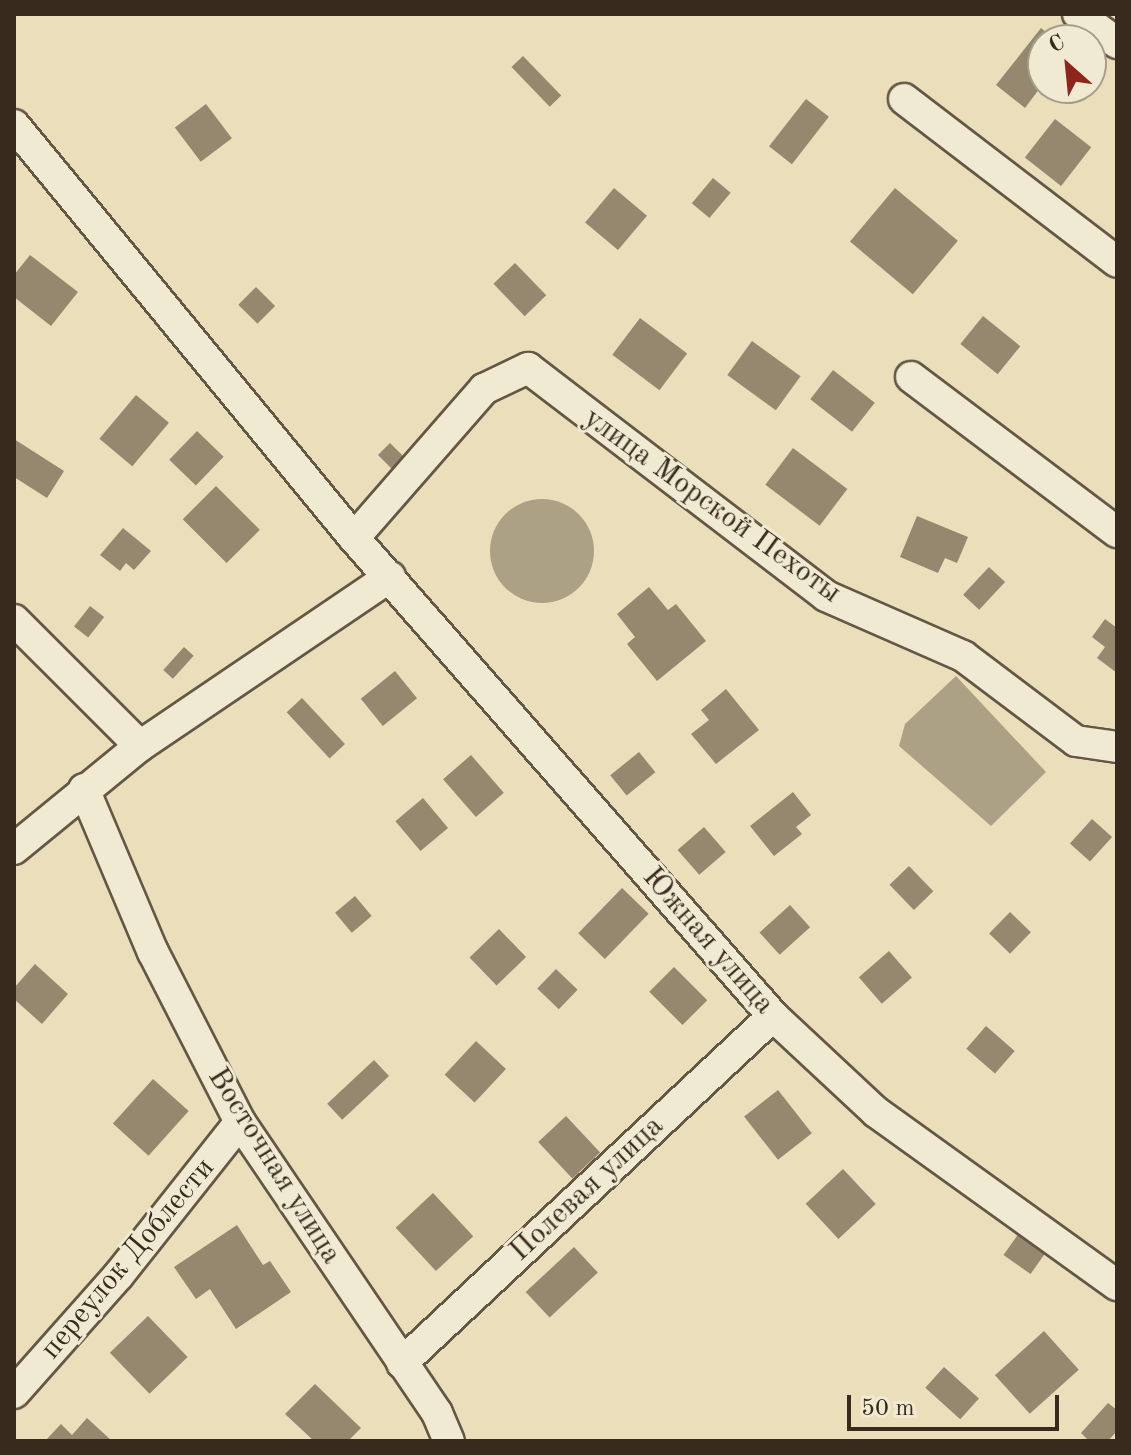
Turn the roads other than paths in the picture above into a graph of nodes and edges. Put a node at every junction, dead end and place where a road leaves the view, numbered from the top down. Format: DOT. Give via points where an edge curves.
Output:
graph roads {
  1 [pos="1078,14"];
  2 [pos="1117,43"];
  3 [pos="904,99"];
  4 [pos="14,125"];
  5 [pos="1117,262"];
  6 [pos="911,377"];
  7 [pos="1117,532"];
  8 [pos="354,538"];
  9 [pos="390,577"];
  10 [pos="14,620"];
  11 [pos="140,746"];
  12 [pos="1117,747"];
  13 [pos="84,789"];
  14 [pos="14,849"];
  15 [pos="773,1016"];
  16 [pos="240,1122"];
  17 [pos="1117,1285"];
  18 [pos="402,1363"];
  19 [pos="14,1393"];
  20 [pos="449,1441"];
  1 -- 2 [label="street"];
  3 -- 5 [label="street"];
  4 -- 8 [label="street, Южная улица"];
  6 -- 7 [label="street"];
  8 -- 9 [label="street, Южная улица"];
  8 -- 12 [label="street, улица Морской Пехоты" via="484,389 528,368 826,596 963,656 1076,741"];
  9 -- 11 [label="street"];
  9 -- 15 [label="street, Южная улица"];
  10 -- 11 [label="street"];
  11 -- 13 [label="street"];
  13 -- 14 [label="street"];
  13 -- 16 [label="street, Восточная улица" via="153,952"];
  15 -- 17 [label="street, Южная улица" via="876,1112"];
  15 -- 18 [label="street, Полевая улица"];
  16 -- 18 [label="street, Восточная улица"];
  16 -- 19 [label="street, переулок Доблести" via="118,1276"];
  18 -- 20 [label="street, Восточная улица" via="437,1413"];
}
